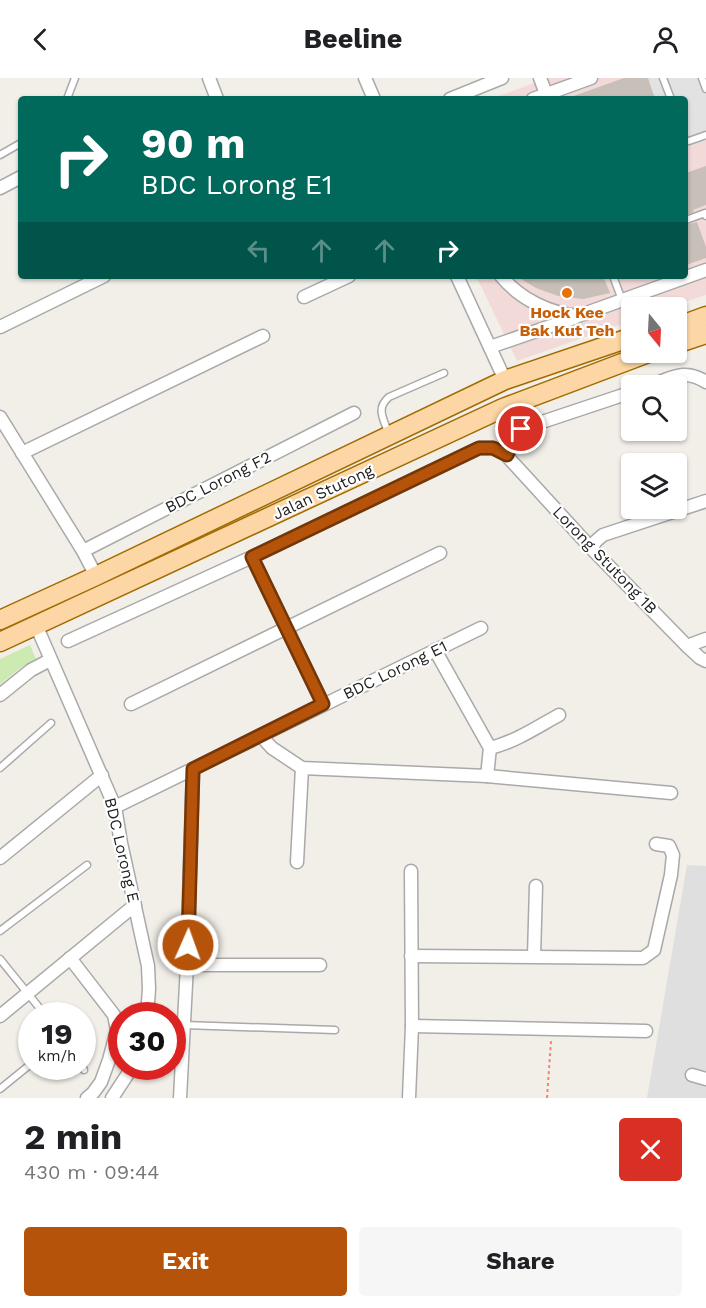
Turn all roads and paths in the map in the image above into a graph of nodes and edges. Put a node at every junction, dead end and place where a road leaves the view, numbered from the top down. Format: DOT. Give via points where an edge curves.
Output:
graph roads {
  1 [pos="75,78"];
  2 [pos="210,78"];
  3 [pos="364,78"];
  4 [pos="502,78"];
  5 [pos="540,78"];
  6 [pos="591,78"];
  7 [pos="663,78"];
  8 [pos="702,78"];
  9 [pos="706,89"];
  10 [pos="68,96"];
  11 [pos="216,96"];
  12 [pos="373,96"];
  13 [pos="457,96"];
  14 [pos="547,96"];
  15 [pos="549,96"];
  16 [pos="670,96"];
  17 [pos="706,135"];
  18 [pos="688,141"];
  19 [pos="18,145"];
  20 [pos="0,155"];
  21 [pos="18,179"];
  22 [pos="0,188"];
  23 [pos="706,214"];
  24 [pos="688,219"];
  25 [pos="706,270"];
  26 [pos="688,276"];
  27 [pos="98,279"];
  28 [pos="343,279"];
  29 [pos="458,279"];
  30 [pos="504,279"];
  31 [pos="615,279"];
  32 [pos="681,279"];
  33 [pos="304,297"];
  34 [pos="621,297"];
  35 [pos="630,297"];
  36 [pos="621,300"];
  37 [pos="706,313"];
  38 [pos="578,316"];
  39 [pos="687,318"];
  40 [pos="687,322"];
  41 [pos="0,327"];
  42 [pos="706,334"];
  43 [pos="263,336"];
  44 [pos="687,340"];
  45 [pos="621,341"];
  46 [pos="621,346"];
  47 [pos="490,347"];
  48 [pos="687,348"];
  49 [pos="706,348"];
  50 [pos="591,351"];
  51 [pos="624,363"];
  52 [pos="444,373"];
  53 [pos="679,375"];
  54 [pos="505,380"];
  55 [pos="706,382"];
  56 [pos="621,396"];
  57 [pos="354,413"];
  58 [pos="0,417"];
  59 [pos="389,436"];
  60 [pos="22,453"];
  61 [pos="507,455"];
  62 [pos="706,501"];
  63 [pos="591,548"];
  64 [pos="83,551"];
  65 [pos="440,553"];
  66 [pos="252,557"];
  67 [pos="96,576"];
  68 [pos="0,620"];
  69 [pos="36,625"];
  70 [pos="286,628"];
  71 [pos="481,628"];
  72 [pos="706,639"];
  73 [pos="68,641"];
  74 [pos="0,642"];
  75 [pos="687,646"];
  76 [pos="435,650"];
  77 [pos="50,660"];
  78 [pos="706,661"];
  79 [pos="0,695"];
  80 [pos="131,704"];
  81 [pos="323,704"];
  82 [pos="559,715"];
  83 [pos="51,723"];
  84 [pos="261,736"];
  85 [pos="490,748"];
  86 [pos="0,768"];
  87 [pos="302,768"];
  88 [pos="193,769"];
  89 [pos="102,775"];
  90 [pos="487,776"];
  91 [pos="671,793"];
  92 [pos="116,807"];
  93 [pos="656,844"];
  94 [pos="0,858"];
  95 [pos="297,862"];
  96 [pos="87,865"];
  97 [pos="411,871"];
  98 [pos="536,886"];
  99 [pos="135,905"];
  100 [pos="0,931"];
  101 [pos="411,956"];
  102 [pos="534,956"];
  103 [pos="70,958"];
  104 [pos="0,959"];
  105 [pos="187,965"];
  106 [pos="320,965"];
  107 [pos="28,993"];
  108 [pos="35,1002"];
  109 [pos="148,1002"];
  110 [pos="185,1002"];
  111 [pos="0,1016"];
  112 [pos="186,1025"];
  113 [pos="412,1026"];
  114 [pos="552,1029"];
  115 [pos="335,1030"];
  116 [pos="646,1031"];
  117 [pos="18,1074"];
  118 [pos="693,1075"];
  119 [pos="706,1079"];
  120 [pos="124,1080"];
  121 [pos="181,1080"];
  122 [pos="0,1089"];
  123 [pos="87,1098"];
  124 [pos="112,1098"];
  125 [pos="180,1098"];
  126 [pos="409,1098"];
  127 [pos="547,1098"];
  1 -- 10 [label="lane"];
  2 -- 11 [label="street"];
  3 -- 12 [label="street"];
  4 -- 13 [label="street"];
  5 -- 14 [label="street"];
  6 -- 15 [label="street"];
  7 -- 16 [label="lane"];
  8 -- 9 [label="lane"];
  17 -- 18 [label="lane"];
  19 -- 20 [label="lane"];
  21 -- 22 [label="street"];
  23 -- 24 [label="lane"];
  25 -- 26 [label="street"];
  27 -- 41 [label="street"];
  28 -- 33 [label="street"];
  29 -- 47 [label="street"];
  30 -- 38 [label="street" via="523,297 562,314"];
  31 -- 34 [label="lane"];
  32 -- 35 [label="street"];
  36 -- 38 [label="street"];
  37 -- 39 [label="main road"];
  37 -- 40 [label="main road"];
  38 -- 47 [label="street"];
  42 -- 44 [label="main road"];
  43 -- 60 [label="street"];
  45 -- 50 [label="main road, Jalan Stutong"];
  46 -- 50 [label="main road"];
  47 -- 54 [label="street"];
  48 -- 49 [label="main road"];
  50 -- 54 [label="main road, Jalan Stutong"];
  51 -- 69 [label="main road, Jalan Stutong" via="503,408"];
  52 -- 59 [label="lane" via="383,402 380,408"];
  53 -- 55 [label="street" via="695,375"];
  54 -- 59 [label="main road, Jalan Stutong"];
  56 -- 61 [label="street" via="521,429"];
  57 -- 64 [label="street, BDC Lorong F2"];
  58 -- 60 [label="street"];
  59 -- 67 [label="main road, Jalan Stutong"];
  60 -- 64 [label="street"];
  61 -- 63 [label="street, Lorong Stutong 1B"];
  61 -- 66 [label="street" via="493,448 479,448"];
  62 -- 63 [label="street" via="603,535"];
  63 -- 75 [label="street, Lorong Stutong 1B"];
  64 -- 67 [label="street"];
  65 -- 70 [label="street"];
  66 -- 70 [label="street"];
  66 -- 73 [label="street"];
  67 -- 68 [label="main road, Jalan Stutong"];
  69 -- 74 [label="main road, Jalan Stutong"];
  69 -- 77 [label="street, BDC Lorong E"];
  70 -- 80 [label="street"];
  70 -- 81 [label="street"];
  71 -- 76 [label="street, BDC Lorong E1"];
  72 -- 75 [label="street"];
  75 -- 78 [label="street, Lorong Stutong 1B"];
  76 -- 81 [label="street, BDC Lorong E1"];
  76 -- 85 [label="street"];
  77 -- 79 [label="street"];
  77 -- 89 [label="street, BDC Lorong E"];
  81 -- 84 [label="street, BDC Lorong E1"];
  82 -- 85 [label="street"];
  83 -- 86 [label="lane"];
  84 -- 87 [label="street"];
  84 -- 88 [label="street, BDC Lorong E1"];
  85 -- 90 [label="street"];
  87 -- 90 [label="street"];
  87 -- 95 [label="street"];
  88 -- 92 [label="street, BDC Lorong E1"];
  88 -- 105 [label="street"];
  89 -- 92 [label="street, BDC Lorong E"];
  89 -- 94 [label="street"];
  90 -- 91 [label="street"];
  92 -- 99 [label="street, BDC Lorong E"];
  93 -- 102 [label="street" via="669,846 673,855 654,950 643,958"];
  96 -- 100 [label="lane"];
  97 -- 101 [label="street"];
  98 -- 102 [label="street"];
  99 -- 103 [label="street"];
  99 -- 109 [label="street, BDC Lorong E" via="148,966"];
  101 -- 102 [label="street"];
  101 -- 113 [label="street"];
  103 -- 107 [label="street"];
  103 -- 123 [label="street" via="114,1015 117,1030 101,1082"];
  104 -- 107 [label="lane"];
  105 -- 106 [label="street"];
  105 -- 110 [label="street"];
  107 -- 108 [label="lane"];
  107 -- 111 [label="street"];
  112 -- 115 [label="lane"];
  113 -- 114 [label="street"];
  113 -- 126 [label="street"];
  114 -- 116 [label="street"];
  114 -- 127 [label="path"];
  117 -- 122 [label="lane"];
  118 -- 119 [label="street"];
  120 -- 124 [label="street"];
  121 -- 125 [label="street"];
}
